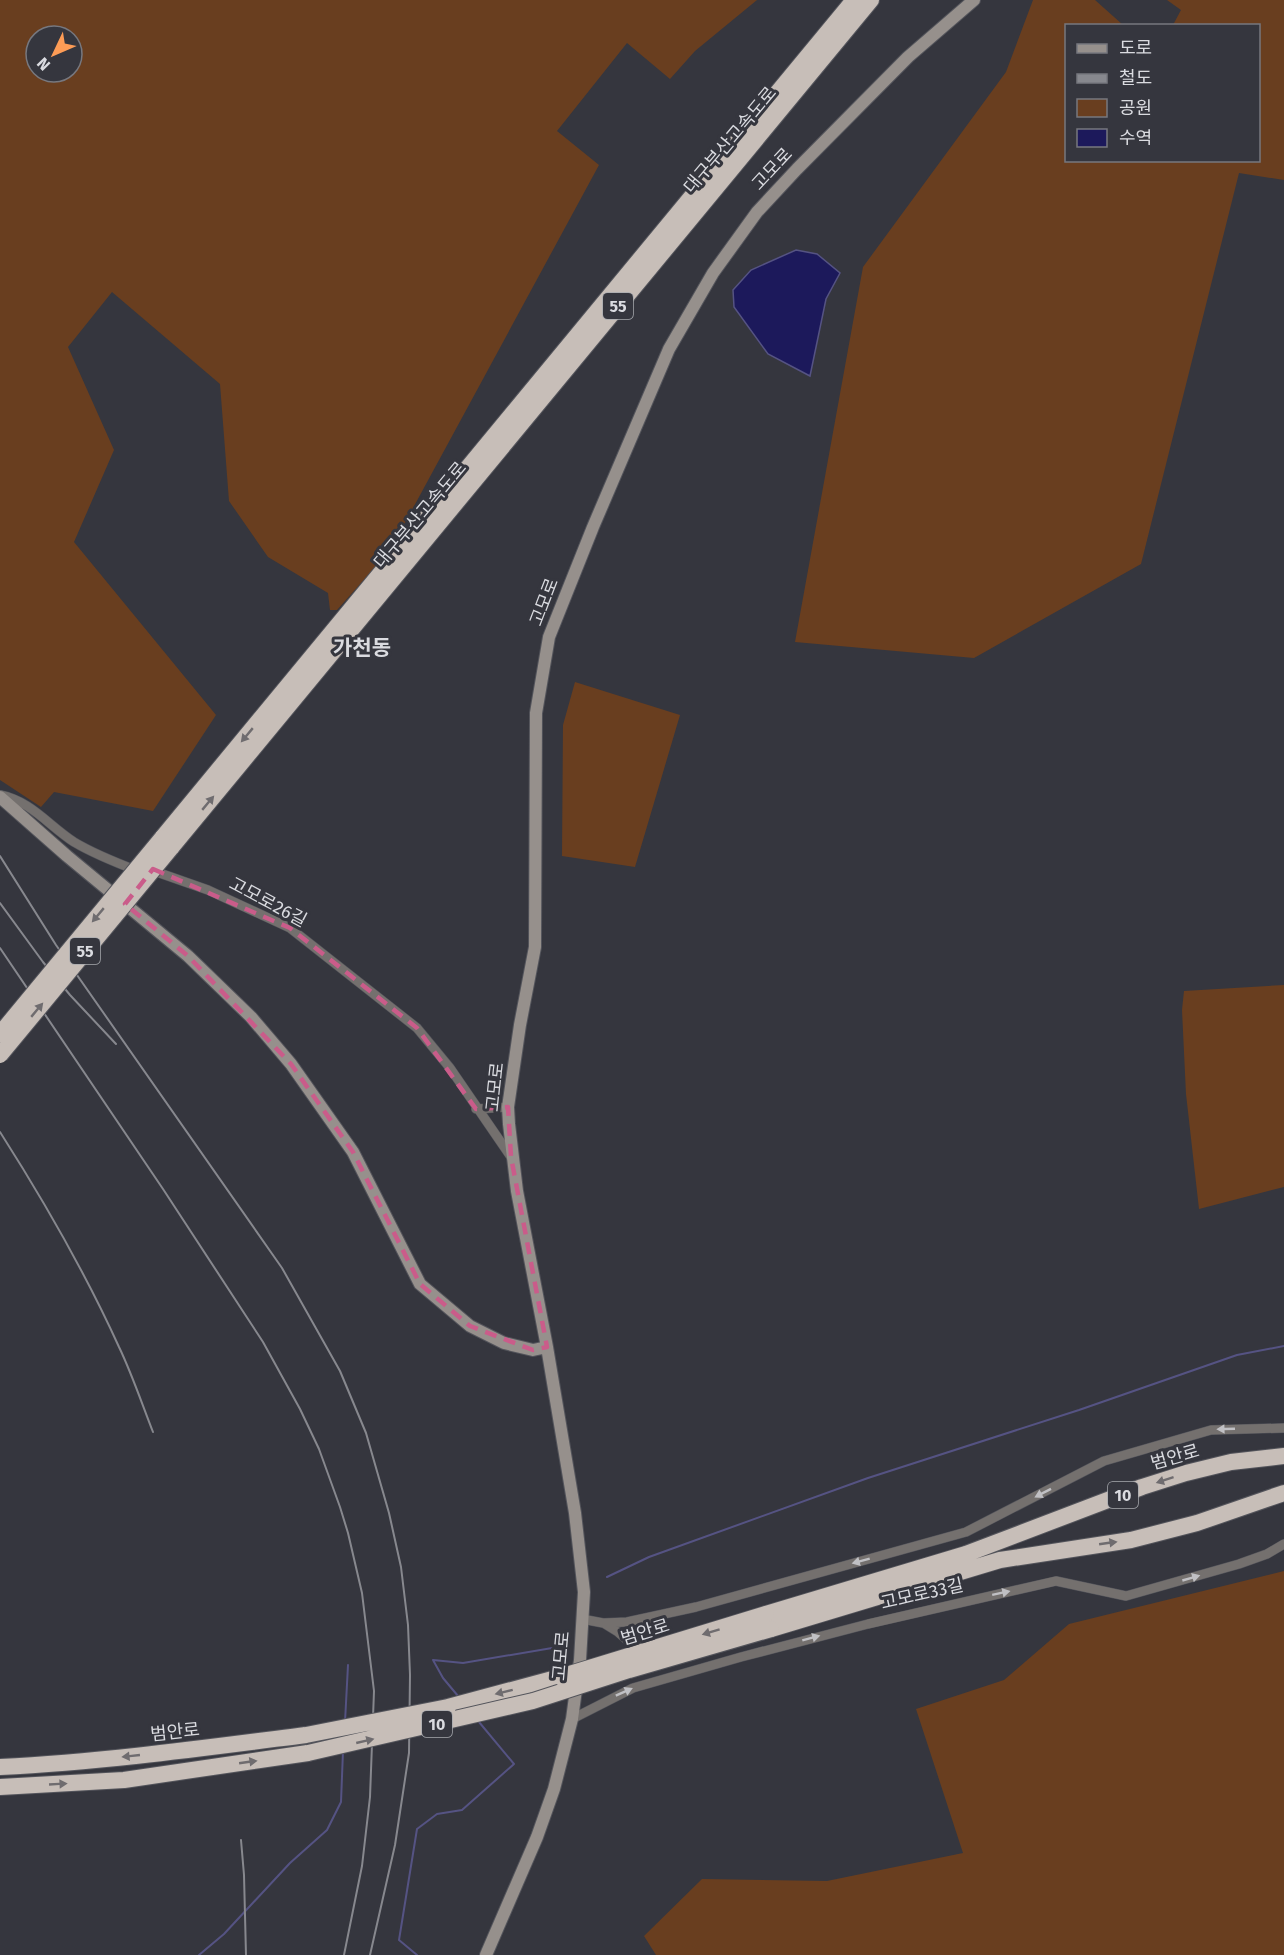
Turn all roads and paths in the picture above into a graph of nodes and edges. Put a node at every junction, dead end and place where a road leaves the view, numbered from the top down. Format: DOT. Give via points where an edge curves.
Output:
graph roads {
  1 [pos="854,0"];
  2 [pos="871,0"];
  3 [pos="974,0"];
  4 [pos="361,608"];
  5 [pos="0,796"];
  6 [pos="167,843"];
  7 [pos="0,1034"];
  8 [pos="0,1055"];
  9 [pos="508,1107"];
  10 [pos="476,1109"];
  11 [pos="511,1157"];
  12 [pos="547,1347"];
  13 [pos="1284,1428"];
  14 [pos="1284,1456"];
  15 [pos="1284,1493"];
  16 [pos="1284,1544"];
  17 [pos="651,1618"];
  18 [pos="582,1619"];
  19 [pos="769,1622"];
  20 [pos="603,1623"];
  21 [pos="636,1648"];
  22 [pos="674,1676"];
  23 [pos="572,1719"];
  24 [pos="0,1767"];
  25 [pos="0,1787"];
  26 [pos="486,1955"];
  1 -- 4 [label="highway, 대구부산고속도로 / 55"];
  2 -- 4 [label="highway, 대구부산고속도로 / 55"];
  3 -- 9 [label="main road, 고모로" via="908,57 757,212 713,273 669,348 628,444 549,637 542,673 536,713 535,947"];
  4 -- 6 [label="highway, 대구부산고속도로 / 55"];
  5 -- 10 [label="street, 고모로26길" via="13,797 74,842 120,864 146,873 152,869 208,890 290,928 417,1028 450,1068"];
  5 -- 12 [label="main road" via="188,956 251,1017 291,1064 353,1152 420,1284 470,1326 504,1343 533,1350"];
  6 -- 7 [label="highway, 대구부산고속도로 / 55, one-way, bridge"];
  8 -- 6 [label="highway, 대구부산고속도로 / 55, one-way, bridge"];
  9 -- 10 [label="street"];
  9 -- 11 [label="main road, 고모로"];
  10 -- 11 [label="street, 고모로26길"];
  11 -- 12 [label="main road, 고모로"];
  12 -- 18 [label="main road, 고모로" via="575,1513 584,1592"];
  13 -- 17 [label="street, one-way" via="1211,1430 1104,1461 966,1532"];
  14 -- 19 [label="highway, 범안로 / 10, one-way" via="1232,1461 1142,1487 966,1554"];
  19 -- 15 [label="highway, 10, one-way" via="1000,1560 1131,1540 1197,1523"];
  22 -- 16 [label="street, 고모로33길, one-way" via="849,1628 1056,1581 1126,1596 1239,1564"];
  17 -- 20 [label="street"];
  17 -- 21 [label="street" via="640,1630"];
  18 -- 20 [label="street"];
  18 -- 23 [label="main road, 고모로"];
  19 -- 24 [label="highway, 범안로 / 10, one-way, bridge" via="448,1707 306,1736"];
  25 -- 19 [label="highway, 범안로 / 10, one-way, bridge" via="124,1780 308,1753 533,1701"];
  20 -- 21 [label="street"];
  21 -- 22 [label="street"];
  23 -- 22 [label="street, 고모로33길, one-way" via="620,1693"];
  23 -- 26 [label="main road, 고모로" via="537,1837"];
}
